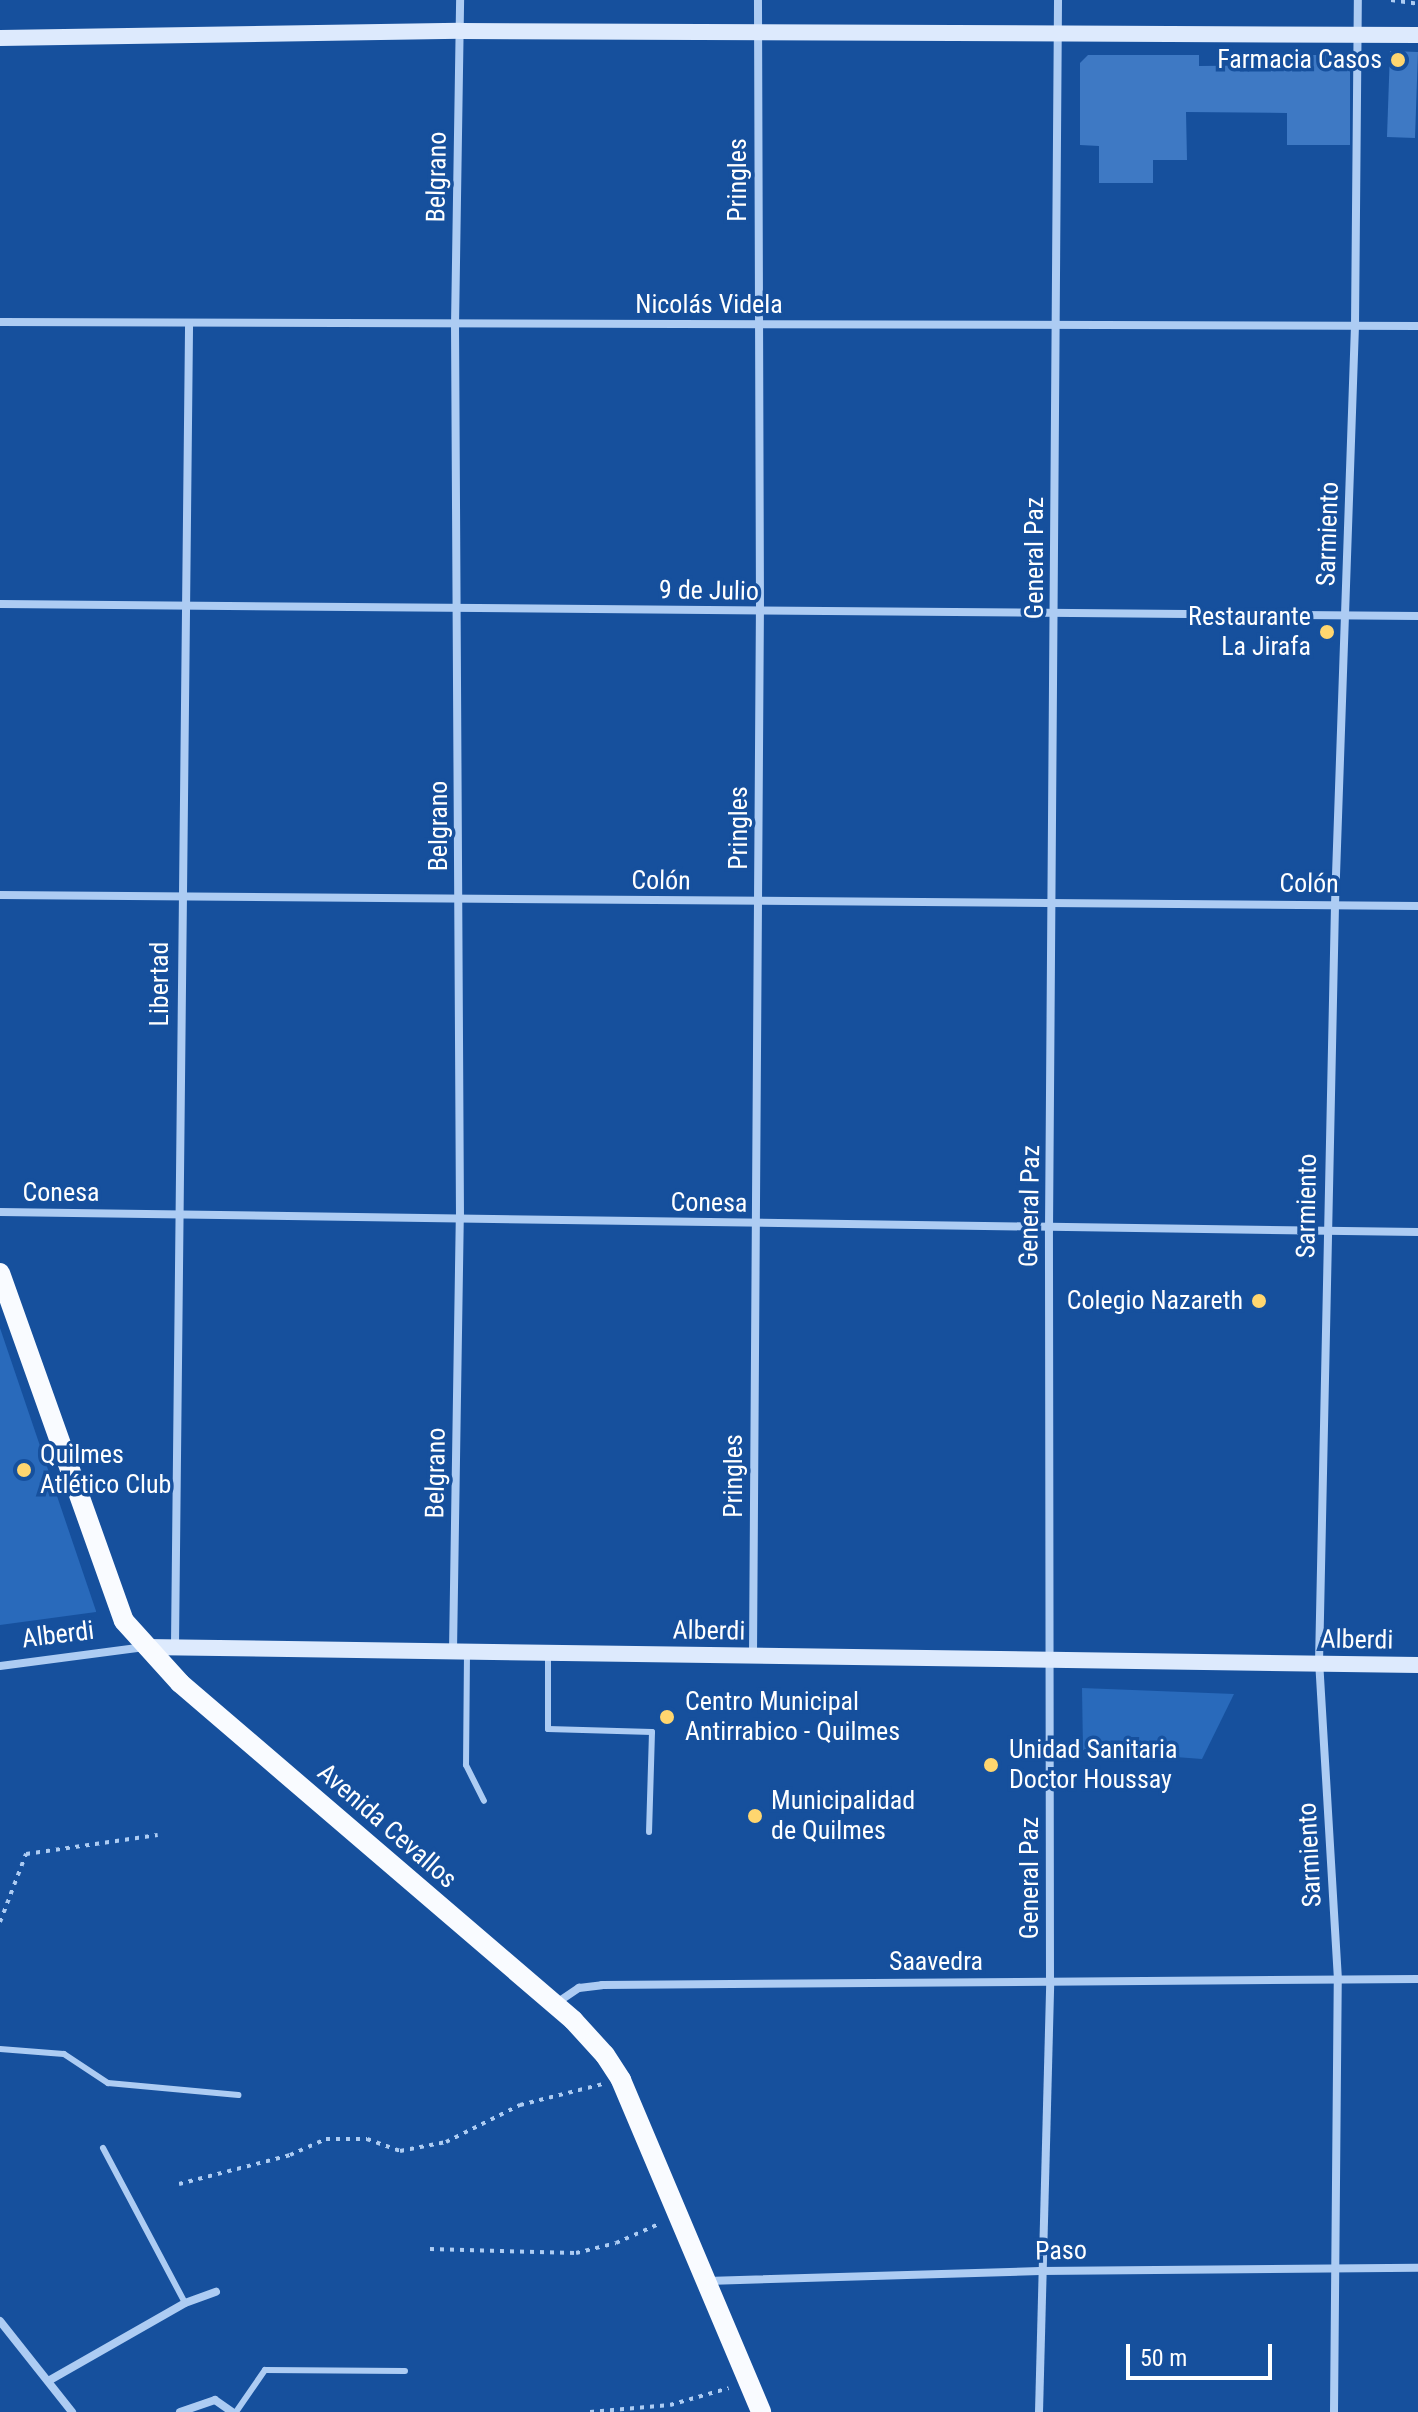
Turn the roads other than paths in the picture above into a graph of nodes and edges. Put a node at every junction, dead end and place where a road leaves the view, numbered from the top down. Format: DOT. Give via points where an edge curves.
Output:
graph roads {
  1 [pos="460,0"];
  2 [pos="758,0"];
  3 [pos="1058,0"];
  4 [pos="1358,0"];
  5 [pos="460,31"];
  6 [pos="758,31"];
  7 [pos="1359,34"];
  8 [pos="1058,35"];
  9 [pos="1418,35"];
  10 [pos="0,38"];
  11 [pos="0,322"];
  12 [pos="189,323"];
  13 [pos="759,325"];
  14 [pos="455,326"];
  15 [pos="1355,326"];
  16 [pos="1418,326"];
  17 [pos="1054,328"];
  18 [pos="0,604"];
  19 [pos="182,606"];
  20 [pos="458,608"];
  21 [pos="760,611"];
  22 [pos="1056,611"];
  23 [pos="1345,616"];
  24 [pos="1418,616"];
  25 [pos="0,895"];
  26 [pos="181,899"];
  27 [pos="459,899"];
  28 [pos="1055,900"];
  29 [pos="759,902"];
  30 [pos="1335,904"];
  31 [pos="1418,906"];
  32 [pos="0,1212"];
  33 [pos="179,1213"];
  34 [pos="460,1218"];
  35 [pos="755,1224"];
  36 [pos="1049,1230"];
  37 [pos="1418,1232"];
  38 [pos="1327,1233"];
  39 [pos="0,1273"];
  40 [pos="175,1645"];
  41 [pos="145,1647"];
  42 [pos="460,1651"];
  43 [pos="548,1651"];
  44 [pos="753,1656"];
  45 [pos="1049,1657"];
  46 [pos="1319,1663"];
  47 [pos="1418,1665"];
  48 [pos="0,1666"];
  49 [pos="484,1801"];
  50 [pos="649,1832"];
  51 [pos="1418,1979"];
  52 [pos="1338,1980"];
  53 [pos="1050,1981"];
  54 [pos="555,2004"];
  55 [pos="0,2049"];
  56 [pos="238,2095"];
  57 [pos="103,2148"];
  58 [pos="1418,2268"];
  59 [pos="1335,2270"];
  60 [pos="1040,2271"];
  61 [pos="705,2281"];
  62 [pos="216,2292"];
  63 [pos="185,2303"];
  64 [pos="0,2321"];
  65 [pos="405,2371"];
  66 [pos="50,2380"];
  67 [pos="72,2412"];
  68 [pos="180,2412"];
  69 [pos="234,2412"];
  70 [pos="761,2412"];
  71 [pos="1039,2412"];
  72 [pos="1334,2412"];
  1 -- 5 [label="street, Belgrano"];
  2 -- 6 [label="street, Pringles"];
  3 -- 8 [label="street, General Paz"];
  4 -- 7 [label="street, Sarmiento"];
  5 -- 6 [label="street"];
  5 -- 10 [label="street"];
  5 -- 14 [label="street, Belgrano"];
  6 -- 8 [label="street"];
  6 -- 13 [label="street, Pringles"];
  7 -- 8 [label="street"];
  7 -- 9 [label="street"];
  7 -- 15 [label="street, Sarmiento"];
  8 -- 17 [label="street, General Paz"];
  11 -- 12 [label="street, Nicolás Videla"];
  12 -- 14 [label="street, Nicolás Videla"];
  12 -- 19 [label="street, Libertad"];
  13 -- 14 [label="street, Nicolás Videla"];
  13 -- 17 [label="street, Nicolás Videla"];
  13 -- 21 [label="street, Pringles"];
  14 -- 20 [label="street, Belgrano"];
  15 -- 16 [label="street, Nicolás Videla"];
  15 -- 17 [label="street, Nicolás Videla"];
  15 -- 23 [label="street, Sarmiento"];
  17 -- 22 [label="street, General Paz"];
  18 -- 19 [label="street, 9 de Julio"];
  19 -- 20 [label="street, 9 de Julio"];
  19 -- 26 [label="street, Libertad"];
  20 -- 21 [label="street, 9 de Julio"];
  20 -- 27 [label="street, Belgrano"];
  21 -- 22 [label="street, 9 de Julio"];
  21 -- 29 [label="street, Pringles"];
  22 -- 23 [label="street, 9 de Julio"];
  22 -- 28 [label="street, General Paz"];
  23 -- 24 [label="street, 9 de Julio"];
  23 -- 30 [label="street, Sarmiento"];
  25 -- 26 [label="street, Colón"];
  26 -- 27 [label="street, Colón"];
  26 -- 33 [label="street, Libertad"];
  27 -- 29 [label="street, Colón"];
  27 -- 34 [label="street, Belgrano"];
  28 -- 29 [label="street, Colón"];
  28 -- 30 [label="street, Colón"];
  28 -- 36 [label="street, General Paz"];
  29 -- 35 [label="street, Pringles"];
  30 -- 31 [label="street, Colón"];
  30 -- 38 [label="street, Sarmiento"];
  32 -- 33 [label="street, Conesa"];
  33 -- 34 [label="street, Conesa"];
  33 -- 40 [label="street, Libertad"];
  34 -- 35 [label="street, Conesa"];
  34 -- 42 [label="street, Belgrano"];
  35 -- 36 [label="street, Conesa"];
  35 -- 44 [label="street, Pringles"];
  36 -- 38 [label="street, Conesa"];
  36 -- 45 [label="street, General Paz"];
  37 -- 38 [label="street, Conesa"];
  38 -- 46 [label="street, Sarmiento"];
  39 -- 41 [label="main road, Avenida Cevallos" via="117,1607"];
  40 -- 41 [label="street, Alberdi"];
  40 -- 42 [label="street, Alberdi"];
  41 -- 48 [label="street, Alberdi"];
  41 -- 54 [label="main road, Avenida Cevallos" via="180,1683"];
  42 -- 43 [label="street, Alberdi"];
  42 -- 49 [label="lane" via="466,1765"];
  43 -- 44 [label="street, Alberdi"];
  43 -- 50 [label="lane" via="548,1729 652,1732"];
  44 -- 45 [label="street, Alberdi"];
  45 -- 46 [label="street, Alberdi"];
  45 -- 53 [label="street, General Paz"];
  46 -- 47 [label="street, Alberdi"];
  46 -- 52 [label="street, Sarmiento"];
  51 -- 52 [label="street, Saavedra"];
  52 -- 53 [label="street, Saavedra"];
  52 -- 59 [label="street, Sarmiento"];
  53 -- 54 [label="street, Saavedra" via="602,1985 579,1988"];
  53 -- 60 [label="street, General Paz"];
  54 -- 61 [label="main road, Avenida Cevallos" via="597,2045 621,2080"];
  55 -- 56 [label="lane" via="64,2054 108,2083"];
  57 -- 63 [label="lane"];
  58 -- 59 [label="street, Paso"];
  59 -- 60 [label="street, Paso"];
  59 -- 72 [label="street, Sarmiento"];
  60 -- 61 [label="street, Paso"];
  60 -- 71 [label="street, General Paz"];
  61 -- 70 [label="main road, Avenida Cevallos"];
  62 -- 63 [label="street"];
  63 -- 66 [label="street"];
  64 -- 66 [label="street"];
  65 -- 69 [label="lane" via="265,2370"];
  66 -- 67 [label="street"];
  68 -- 69 [label="street" via="215,2400"];
}
